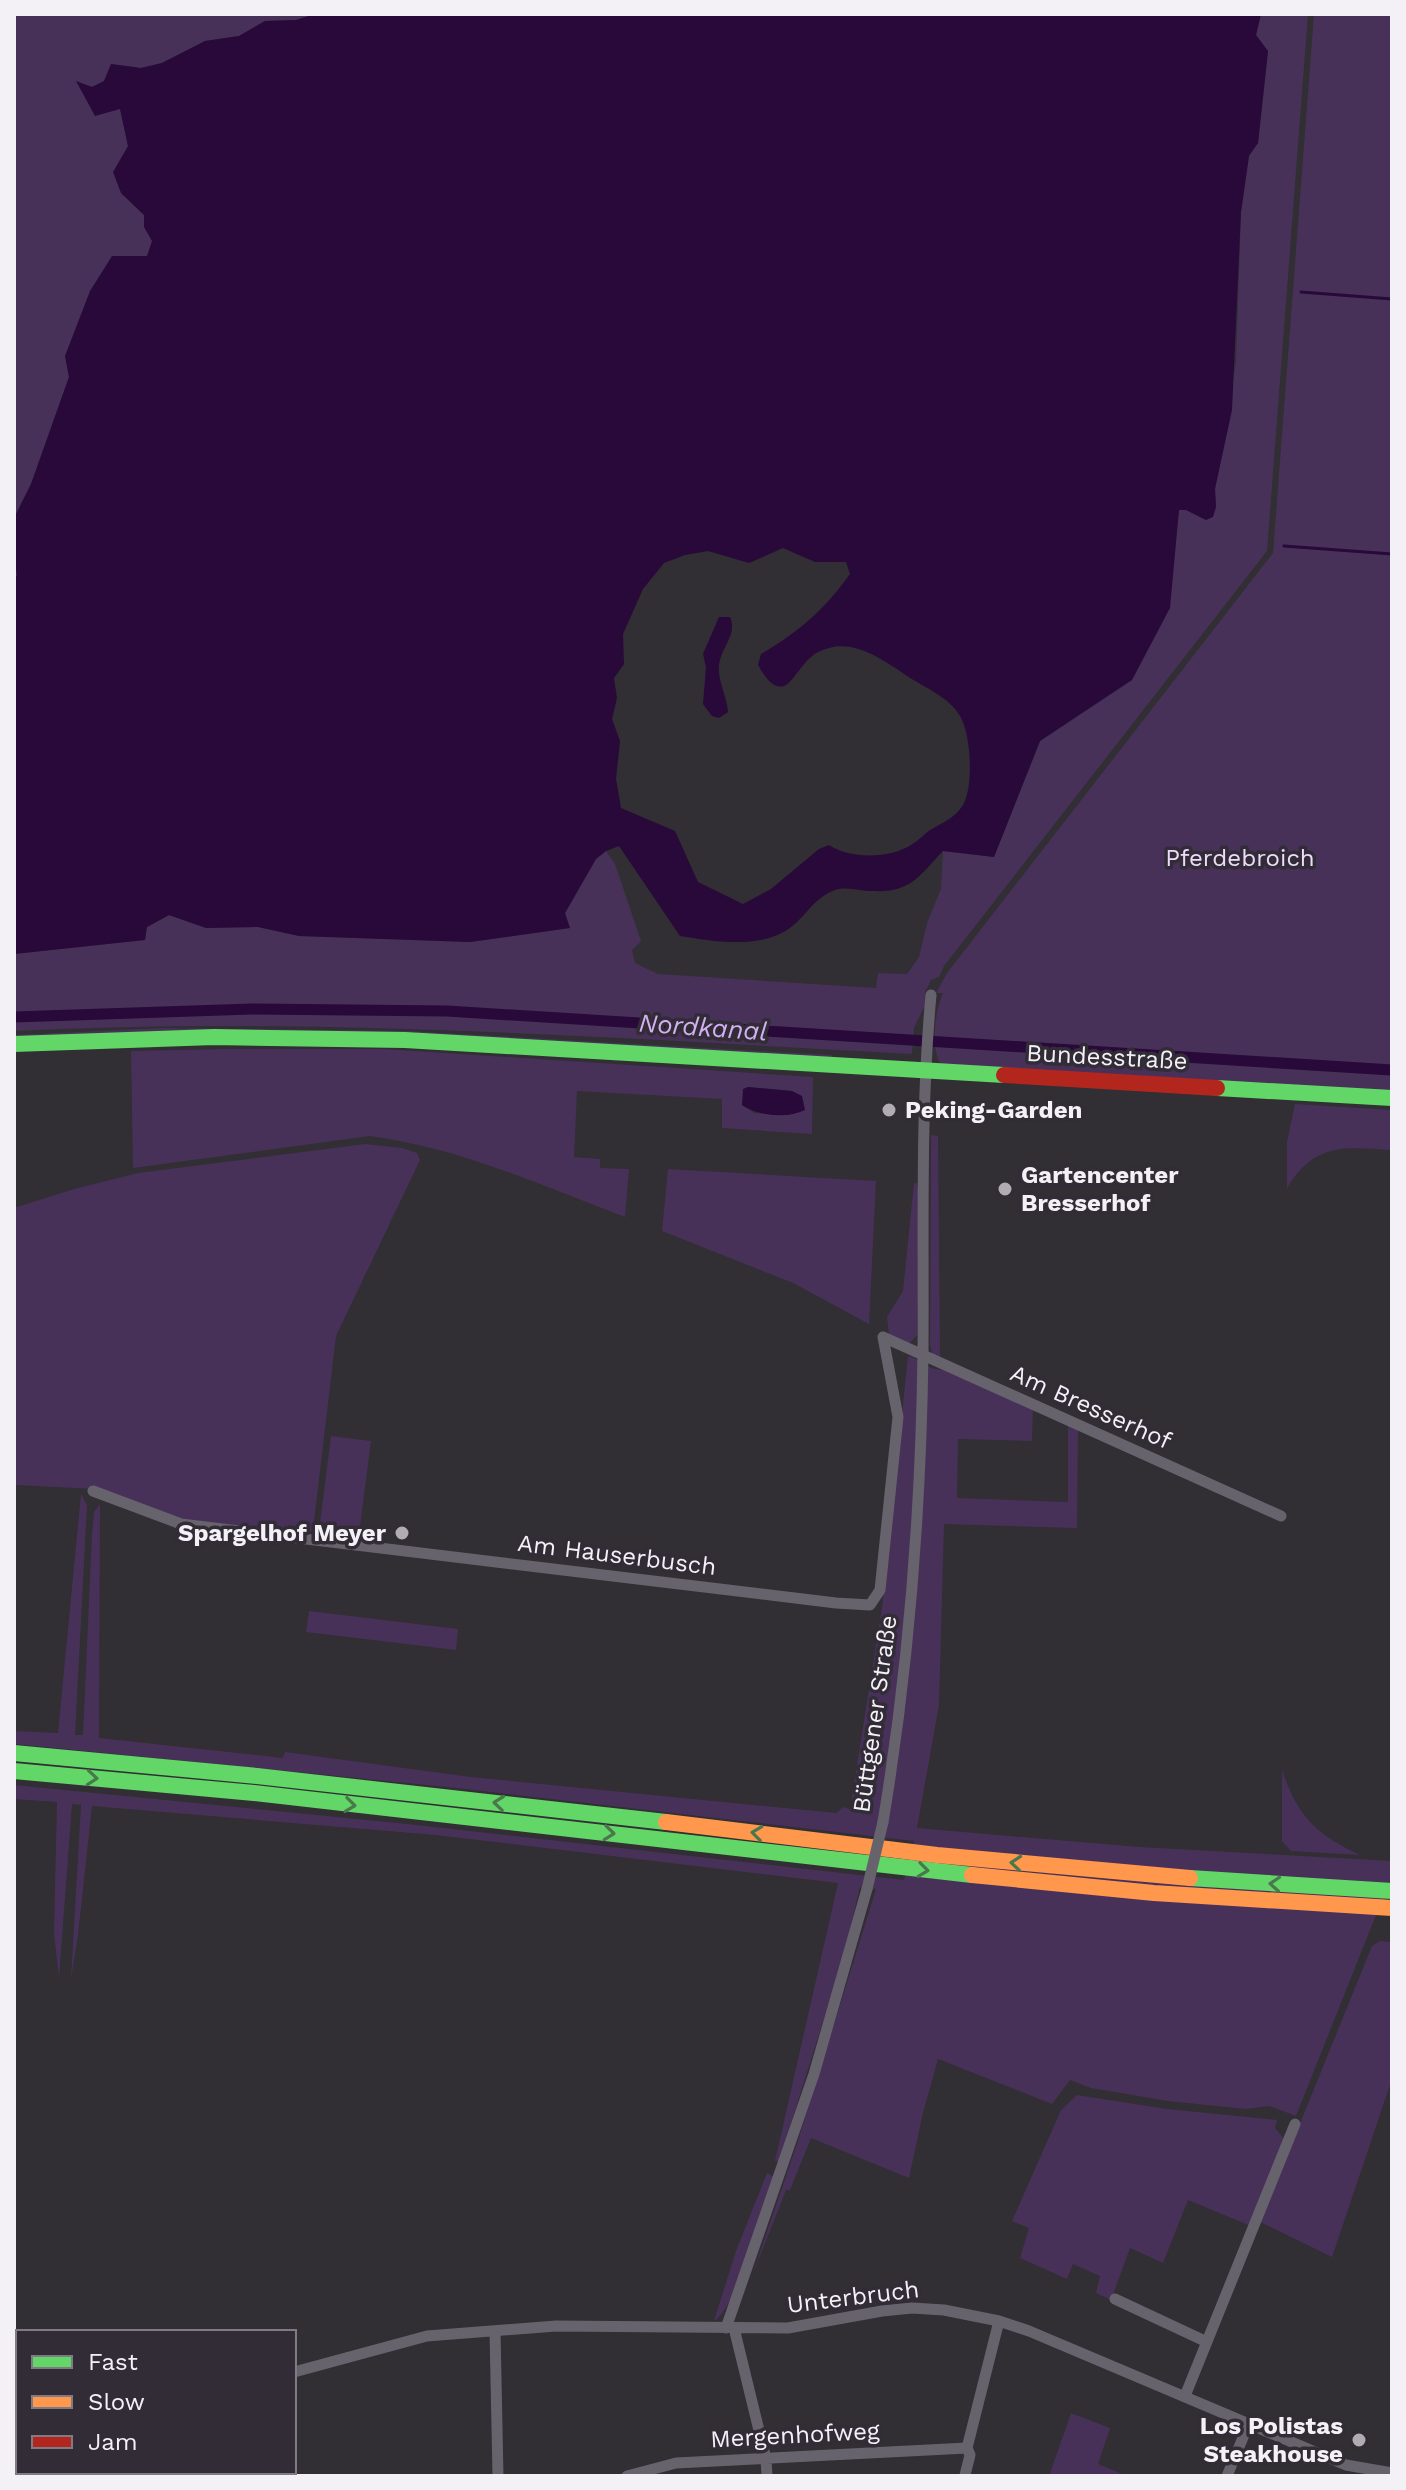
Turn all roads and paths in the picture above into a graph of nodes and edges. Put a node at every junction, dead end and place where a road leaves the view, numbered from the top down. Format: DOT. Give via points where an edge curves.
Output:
graph roads {
  1 [pos="931,995"];
  2 [pos="14,1044"];
  3 [pos="926,1069"];
  4 [pos="1392,1098"];
  5 [pos="883,1337"];
  6 [pos="923,1356"];
  7 [pos="93,1491"];
  8 [pos="1281,1516"];
  9 [pos="14,1753"];
  10 [pos="14,1771"];
  11 [pos="1392,1891"];
  12 [pos="1392,1908"];
  13 [pos="1295,2124"];
  14 [pos="1115,2299"];
  15 [pos="999,2321"];
  16 [pos="730,2328"];
  17 [pos="495,2331"];
  18 [pos="1207,2342"];
  19 [pos="296,2371"];
  20 [pos="1185,2396"];
  21 [pos="1249,2423"];
  22 [pos="967,2448"];
  23 [pos="766,2459"];
  24 [pos="1392,2473"];
  25 [pos="965,2475"];
  26 [pos="498,2476"];
  27 [pos="627,2476"];
  28 [pos="767,2476"];
  29 [pos="1227,2476"];
  1 -- 3 [label="street, Büttgener Straße"];
  2 -- 3 [label="main road, Bundesstraße" via="214,1037 368,1039"];
  3 -- 4 [label="main road, Bundesstraße"];
  3 -- 6 [label="street, Büttgener Straße"];
  5 -- 6 [label="street, Am Bresserhof"];
  5 -- 7 [label="street, Am Hauserbusch" via="898,1417 880,1590 870,1605 181,1524"];
  6 -- 8 [label="street, Am Bresserhof"];
  6 -- 16 [label="street, Büttgener Straße, bridge" via="912,1606 883,1822 814,2074"];
  11 -- 9 [label="main road, one-way" via="937,1855"];
  10 -- 12 [label="main road, one-way" via="254,1793 937,1872"];
  13 -- 18 [label="street"];
  14 -- 18 [label="street"];
  15 -- 16 [label="street, Unterbruch" via="912,2308 788,2328"];
  15 -- 20 [label="street, Unterbruch"];
  15 -- 22 [label="street"];
  16 -- 17 [label="street, Unterbruch" via="556,2326"];
  16 -- 23 [label="street"];
  17 -- 19 [label="street, Unterbruch" via="427,2336"];
  17 -- 26 [label="street"];
  18 -- 20 [label="street"];
  20 -- 21 [label="street, Unterbruch"];
  21 -- 24 [label="street, Unterbruch" via="1346,2465"];
  21 -- 29 [label="street"];
  22 -- 23 [label="street, Mergenhofweg"];
  22 -- 25 [label="street"];
  23 -- 27 [label="street, Mergenhofweg" via="676,2463"];
  23 -- 28 [label="street"];
}
